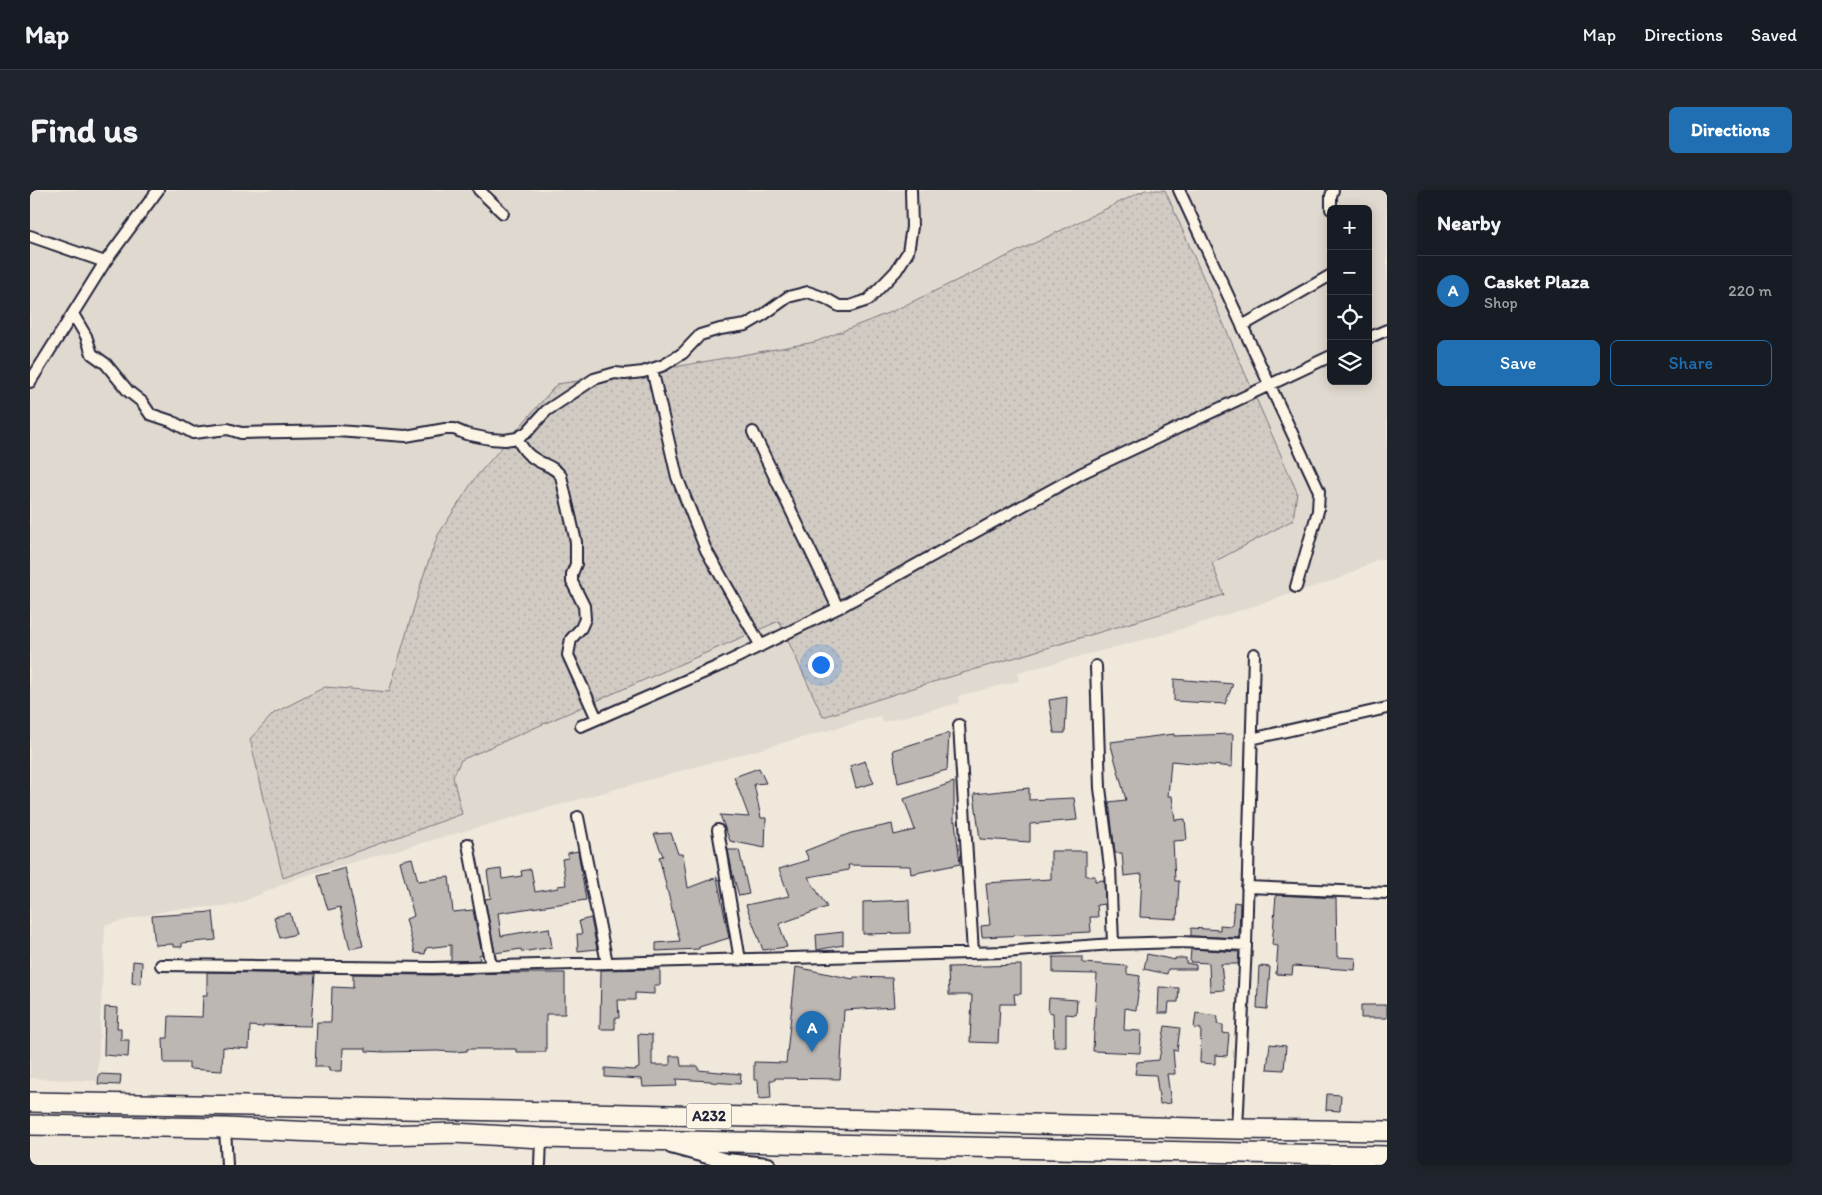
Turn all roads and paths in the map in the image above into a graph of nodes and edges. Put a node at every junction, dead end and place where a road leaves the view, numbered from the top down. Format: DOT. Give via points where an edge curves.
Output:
graph roads {
  1 [pos="158,190"];
  2 [pos="479,190"];
  3 [pos="911,190"];
  4 [pos="1179,190"];
  5 [pos="1333,190"];
  6 [pos="1331,205"];
  7 [pos="502,213"];
  8 [pos="30,236"];
  9 [pos="105,262"];
  10 [pos="1327,277"];
  11 [pos="74,314"];
  12 [pos="1242,326"];
  13 [pos="1387,330"];
  14 [pos="1372,336"];
  15 [pos="1327,358"];
  16 [pos="652,369"];
  17 [pos="30,382"];
  18 [pos="1270,385"];
  19 [pos="753,432"];
  20 [pos="517,438"];
  21 [pos="1296,587"];
  22 [pos="838,608"];
  23 [pos="761,646"];
  24 [pos="1254,654"];
  25 [pos="1096,666"];
  26 [pos="1387,708"];
  27 [pos="597,719"];
  28 [pos="959,725"];
  29 [pos="581,726"];
  30 [pos="1251,739"];
  31 [pos="578,817"];
  32 [pos="718,830"];
  33 [pos="468,844"];
  34 [pos="1247,887"];
  35 [pos="1387,892"];
  36 [pos="1113,944"];
  37 [pos="1246,945"];
  38 [pos="973,953"];
  39 [pos="740,960"];
  40 [pos="607,963"];
  41 [pos="161,965"];
  42 [pos="490,966"];
  43 [pos="30,1102"];
  44 [pos="30,1125"];
  45 [pos="225,1128"];
  46 [pos="1237,1129"];
  47 [pos="1387,1131"];
  48 [pos="541,1138"];
  49 [pos="651,1140"];
  50 [pos="1387,1156"];
  51 [pos="227,1165"];
  52 [pos="540,1165"];
  53 [pos="768,1165"];
  1 -- 9 [label="street"];
  2 -- 7 [label="street"];
  3 -- 16 [label="street" via="912,227 908,252 896,271 868,300 839,306 808,292 788,297 746,325 700,335 677,358"];
  4 -- 12 [label="street"];
  5 -- 6 [label="street"];
  8 -- 9 [label="street"];
  9 -- 11 [label="street"];
  10 -- 12 [label="street"];
  11 -- 17 [label="street"];
  11 -- 20 [label="street" via="92,354 110,368 150,414 193,433 228,429 241,433 337,432 406,436 454,429 490,439"];
  12 -- 18 [label="street"];
  13 -- 14 [label="street"];
  15 -- 18 [label="street"];
  16 -- 20 [label="street" via="594,378 546,411"];
  16 -- 23 [label="street" via="677,477 706,550"];
  18 -- 21 [label="street" via="1319,491 1318,511"];
  18 -- 22 [label="street" via="1082,473"];
  19 -- 22 [label="street"];
  20 -- 27 [label="street" via="532,457 556,468 561,476 576,542 572,582 584,606 585,619 571,639 568,655"];
  22 -- 23 [label="street"];
  23 -- 27 [label="street"];
  24 -- 30 [label="street"];
  25 -- 36 [label="street" via="1100,788 1110,867"];
  26 -- 30 [label="street"];
  27 -- 29 [label="street"];
  28 -- 38 [label="street"];
  30 -- 34 [label="street"];
  31 -- 40 [label="street"];
  32 -- 39 [label="street"];
  33 -- 42 [label="street"];
  34 -- 35 [label="street"];
  34 -- 37 [label="street"];
  36 -- 37 [label="street" via="1180,942"];
  36 -- 38 [label="street"];
  37 -- 46 [label="street"];
  38 -- 39 [label="street"];
  39 -- 40 [label="street"];
  40 -- 42 [label="street"];
  41 -- 42 [label="street"];
  43 -- 46 [label="highway, A232"];
  44 -- 45 [label="highway, A232"];
  45 -- 48 [label="highway, A232" via="383,1134 454,1132"];
  45 -- 51 [label="street"];
  46 -- 47 [label="highway, A232"];
  48 -- 49 [label="highway, A232"];
  48 -- 52 [label="street"];
  49 -- 50 [label="highway, A232"];
  49 -- 53 [label="main road" via="726,1161"];
}
